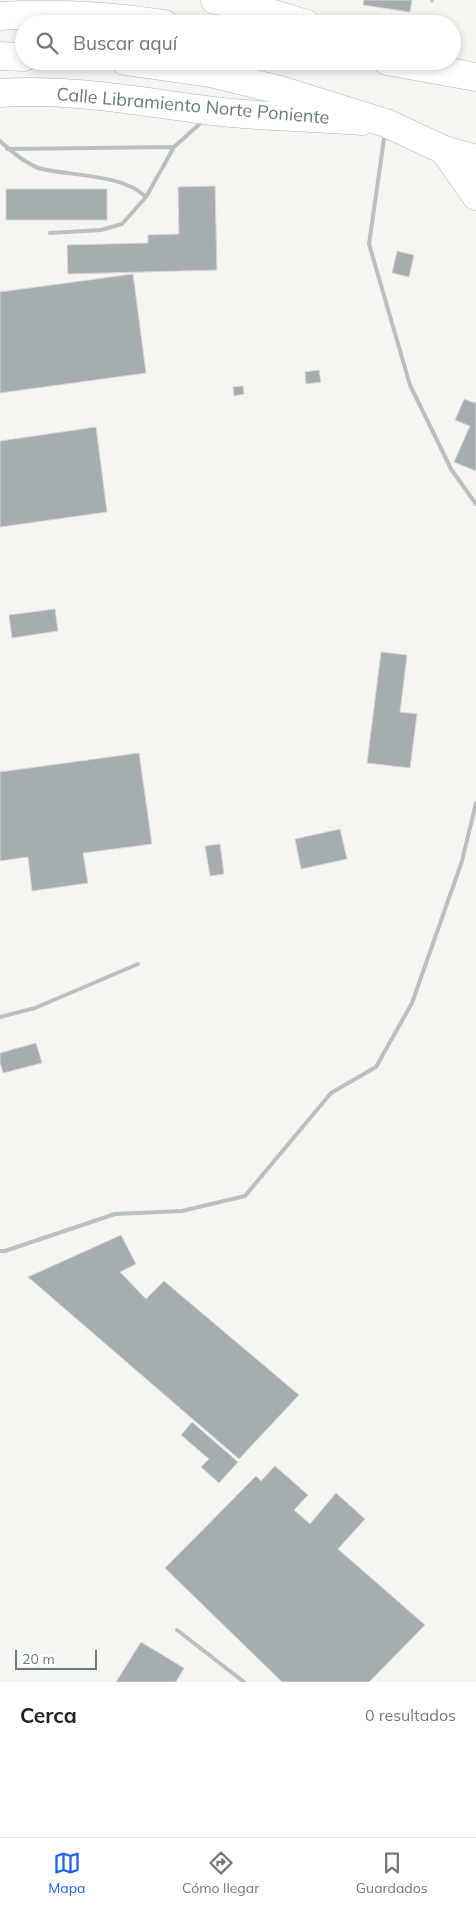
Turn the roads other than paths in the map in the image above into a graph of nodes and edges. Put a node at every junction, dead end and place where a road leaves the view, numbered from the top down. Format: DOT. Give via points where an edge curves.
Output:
graph roads {
  1 [pos="215,0"];
  2 [pos="15,15"];
  3 [pos="16,15"];
  4 [pos="52,15"];
  5 [pos="277,15"];
  6 [pos="0,16"];
  7 [pos="0,56"];
  8 [pos="15,56"];
  9 [pos="189,70"];
  10 [pos="440,70"];
  11 [pos="458,70"];
  12 [pos="476,76"];
  13 [pos="0,93"];
  14 [pos="215,111"];
  15 [pos="386,122"];
  16 [pos="0,141"];
  17 [pos="174,148"];
  18 [pos="8,149"];
  19 [pos="444,150"];
  20 [pos="476,159"];
  21 [pos="476,196"];
  22 [pos="146,197"];
  23 [pos="50,232"];
  24 [pos="476,504"];
  25 [pos="476,803"];
  26 [pos="138,964"];
  27 [pos="0,1017"];
  28 [pos="0,1251"];
  29 [pos="177,1630"];
  30 [pos="244,1682"];
  1 -- 5 [label="main road" via="238,3"];
  2 -- 6 [label="main road"];
  3 -- 4 [label="main road"];
  7 -- 8 [label="main road"];
  9 -- 15 [label="main road, Calle Libramiento Norte Poniente" via="280,90"];
  10 -- 12 [label="main road"];
  11 -- 12 [label="main road"];
  13 -- 14 [label="main road, Calle Libramiento Norte Poniente" via="28,91 116,96"];
  14 -- 15 [label="main road, Calle Libramiento Norte Poniente"];
  14 -- 17 [label="lane"];
  15 -- 19 [label="main road, Calle Libramiento Norte Poniente"];
  15 -- 24 [label="lane" via="370,244 410,385 451,469"];
  16 -- 18 [label="lane"];
  17 -- 18 [label="lane"];
  17 -- 22 [label="lane"];
  18 -- 22 [label="lane" via="40,168 97,177 138,189"];
  19 -- 20 [label="main road, Calle Libramiento Norte Poniente"];
  19 -- 21 [label="main road"];
  22 -- 23 [label="lane" via="122,224 101,230"];
  25 -- 28 [label="lane" via="462,861 412,1003 376,1066 331,1093 245,1196 182,1211 115,1214"];
  26 -- 27 [label="lane" via="35,1008"];
  29 -- 30 [label="lane"];
}
